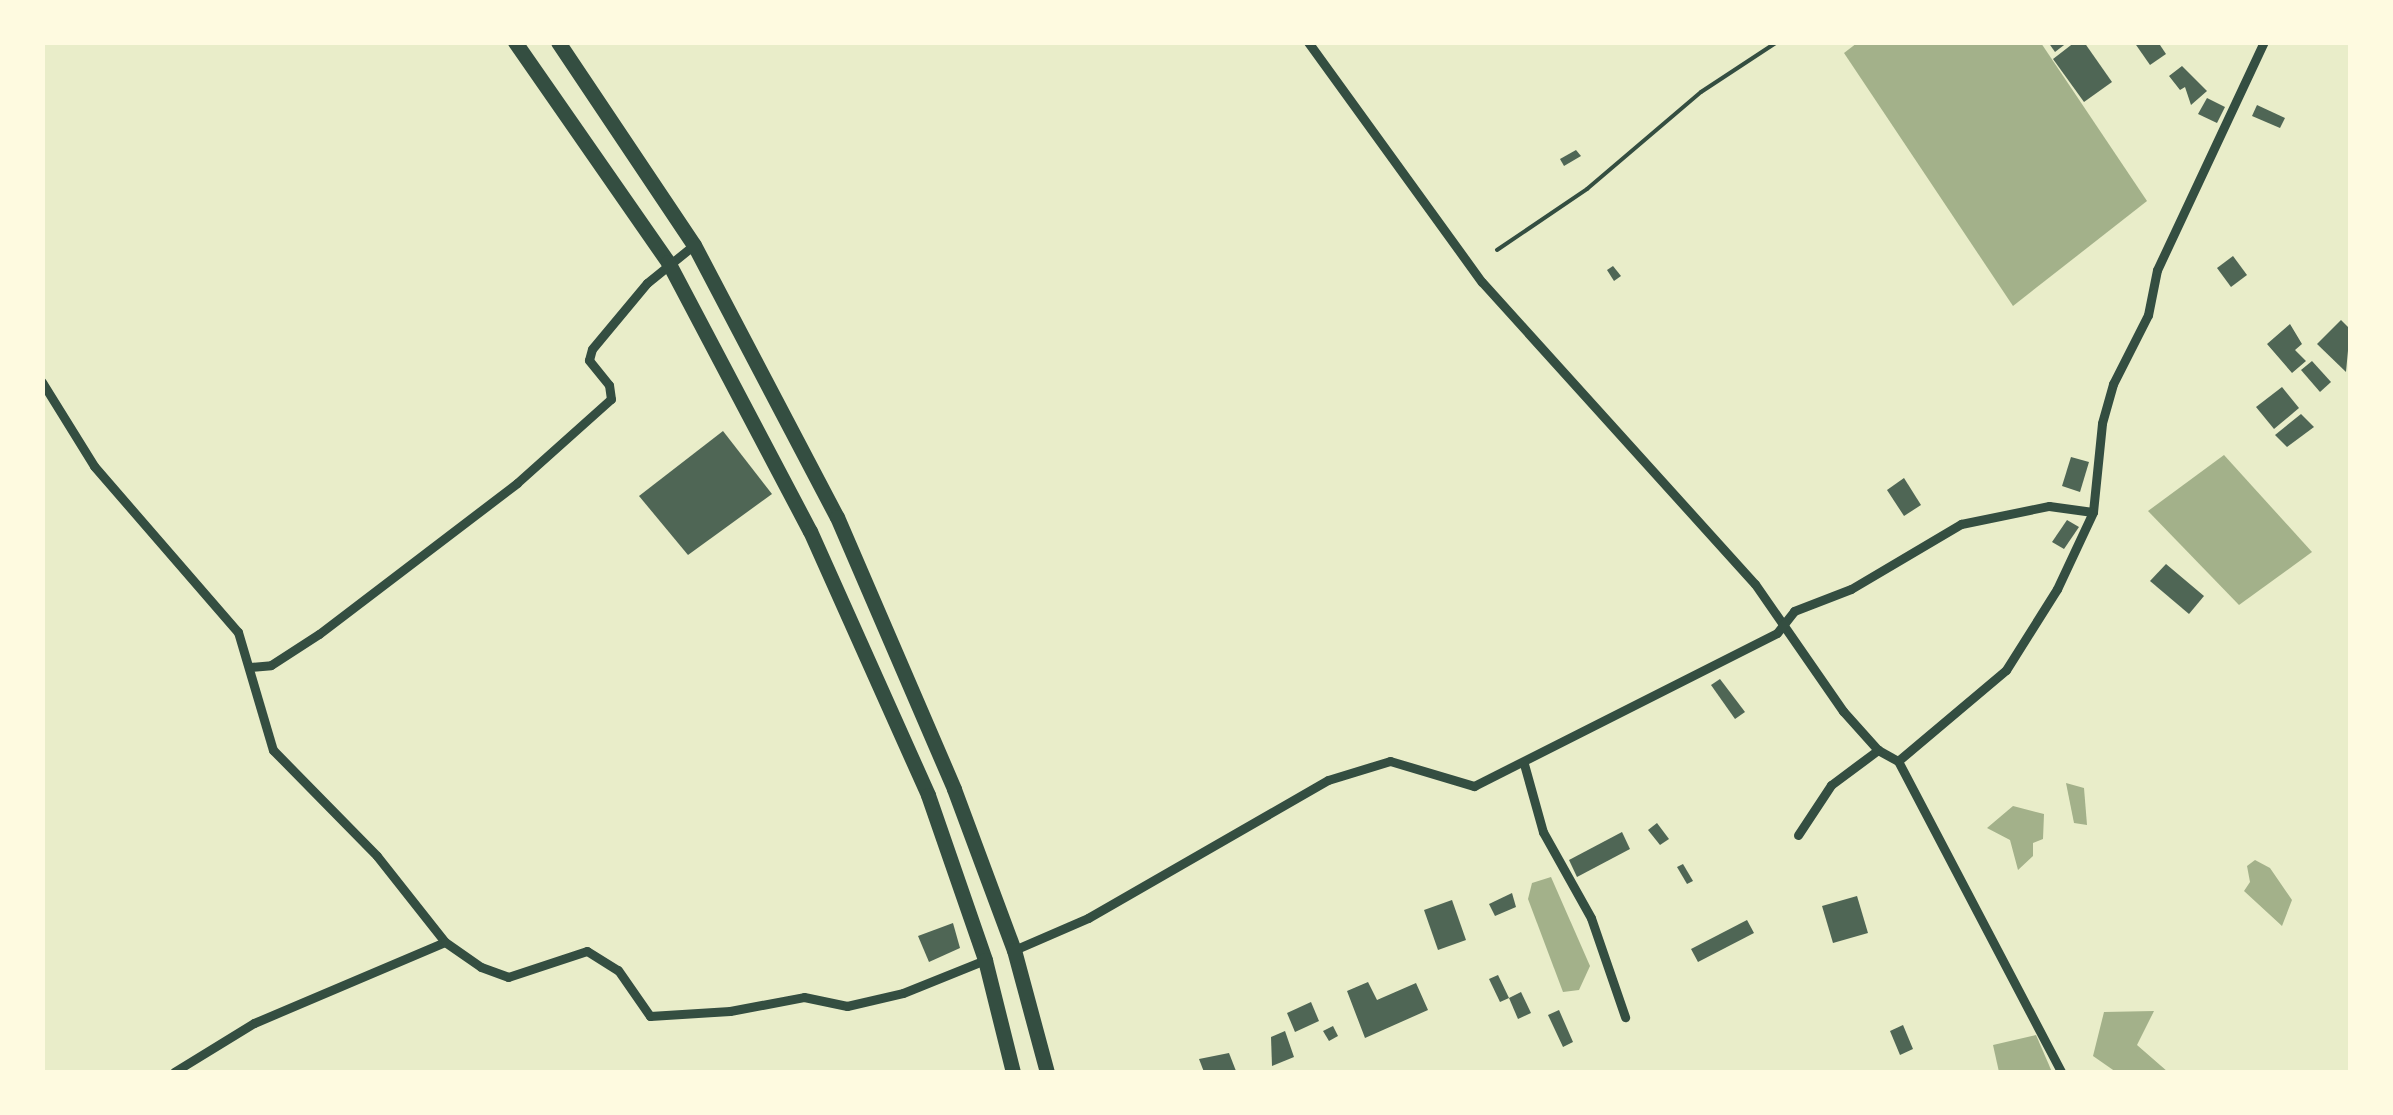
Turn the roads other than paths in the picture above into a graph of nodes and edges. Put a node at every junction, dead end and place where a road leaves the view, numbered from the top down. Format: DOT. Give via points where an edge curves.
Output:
graph roads {
  1 [pos="515,42"];
  2 [pos="558,42"];
  3 [pos="1308,42"];
  4 [pos="2264,42"];
  5 [pos="694,245"];
  6 [pos="668,262"];
  7 [pos="42,382"];
  8 [pos="2093,512"];
  9 [pos="1783,621"];
  10 [pos="250,667"];
  11 [pos="1878,750"];
  12 [pos="1898,761"];
  13 [pos="1524,764"];
  14 [pos="1798,835"];
  15 [pos="445,942"];
  16 [pos="1014,950"];
  17 [pos="984,960"];
  18 [pos="1625,1017"];
  19 [pos="174,1072"];
  20 [pos="1013,1072"];
  21 [pos="1047,1072"];
  22 [pos="2062,1072"];
  1 -- 6 [label="highway"];
  2 -- 5 [label="highway"];
  3 -- 9 [label="street" via="1482,282 1590,394"];
  4 -- 8 [label="street" via="2157,270 2148,315 2114,384 2102,422"];
  5 -- 6 [label="street"];
  5 -- 16 [label="highway" via="837,517 954,789"];
  6 -- 10 [label="street" via="592,349 589,360 609,385 611,400 517,483 319,634 271,665"];
  6 -- 17 [label="highway" via="872,662 928,795"];
  7 -- 10 [label="street" via="94,466 238,632"];
  8 -- 9 [label="street" via="2049,506 1960,524"];
  8 -- 12 [label="street" via="2057,589 2006,670"];
  9 -- 11 [label="street" via="1843,712"];
  9 -- 13 [label="street" via="1777,634"];
  10 -- 15 [label="street" via="273,750 377,856"];
  11 -- 12 [label="street"];
  11 -- 14 [label="street" via="1831,785"];
  12 -- 22 [label="street"];
  13 -- 16 [label="street" via="1474,786 1390,761 1360,768 1088,918"];
  13 -- 18 [label="street" via="1543,832 1591,918"];
  15 -- 17 [label="street" via="481,968 508,977 587,950 618,970 650,1016 804,997 847,1006 903,993"];
  15 -- 19 [label="street" via="254,1022"];
  16 -- 21 [label="highway"];
  17 -- 20 [label="highway"];
}
